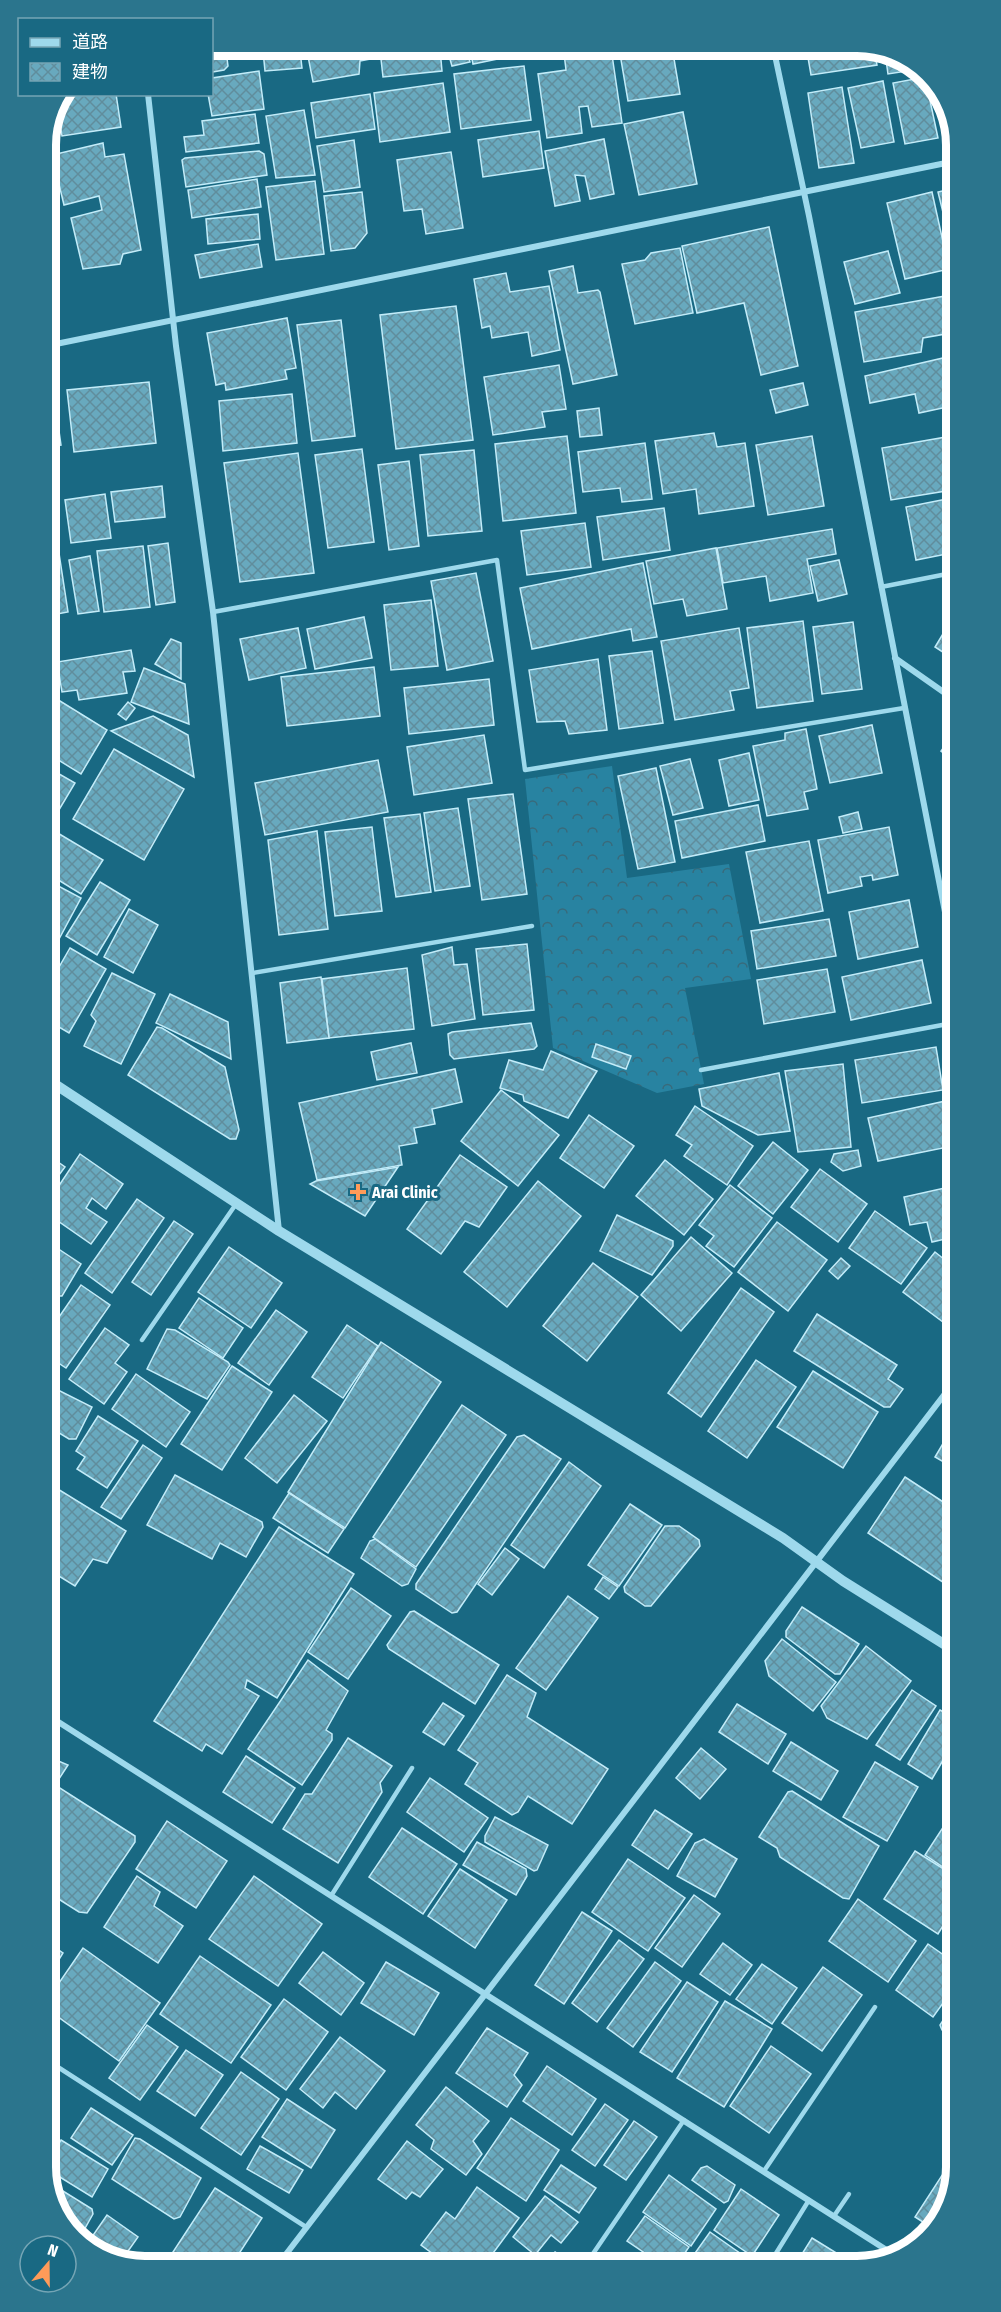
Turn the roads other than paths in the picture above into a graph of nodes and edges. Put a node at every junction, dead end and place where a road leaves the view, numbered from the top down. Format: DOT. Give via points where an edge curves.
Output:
graph roads {
  1 [pos="775,56"];
  2 [pos="148,96"];
  3 [pos="946,163"];
  4 [pos="804,192"];
  5 [pos="174,321"];
  6 [pos="56,344"];
  7 [pos="946,574"];
  8 [pos="881,587"];
  9 [pos="213,612"];
  10 [pos="894,657"];
  11 [pos="946,694"];
  12 [pos="904,708"];
  13 [pos="946,918"];
  14 [pos="532,926"];
  15 [pos="253,973"];
  16 [pos="946,1024"];
  17 [pos="701,1070"];
  18 [pos="56,1084"];
  19 [pos="236,1204"];
  20 [pos="279,1231"];
  21 [pos="142,1340"];
  22 [pos="946,1392"];
  23 [pos="816,1561"];
  24 [pos="946,1645"];
  25 [pos="56,1720"];
  26 [pos="412,1768"];
  27 [pos="331,1896"];
  28 [pos="484,1993"];
  29 [pos="875,2007"];
  30 [pos="56,2066"];
  31 [pos="684,2120"];
  32 [pos="764,2171"];
  33 [pos="849,2194"];
  34 [pos="809,2200"];
  35 [pos="834,2216"];
  36 [pos="306,2227"];
  37 [pos="888,2251"];
  38 [pos="284,2256"];
  39 [pos="591,2256"];
  40 [pos="774,2256"];
  1 -- 4 [label="street"];
  2 -- 5 [label="street"];
  3 -- 4 [label="street"];
  4 -- 5 [label="street"];
  4 -- 8 [label="street"];
  5 -- 6 [label="street"];
  5 -- 9 [label="street"];
  7 -- 8 [label="lane"];
  8 -- 10 [label="street"];
  9 -- 12 [label="lane" via="497,560 525,770"];
  9 -- 15 [label="street"];
  10 -- 11 [label="street"];
  10 -- 12 [label="street"];
  12 -- 13 [label="street"];
  14 -- 15 [label="lane"];
  15 -- 20 [label="street"];
  16 -- 17 [label="lane"];
  18 -- 19 [label="street"];
  19 -- 20 [label="street"];
  19 -- 21 [label="lane"];
  20 -- 23 [label="street"];
  22 -- 23 [label="street"];
  23 -- 24 [label="street"];
  23 -- 28 [label="street"];
  25 -- 27 [label="street"];
  26 -- 27 [label="lane"];
  27 -- 28 [label="street"];
  28 -- 31 [label="street"];
  28 -- 36 [label="street"];
  29 -- 32 [label="lane"];
  30 -- 36 [label="lane"];
  31 -- 32 [label="street"];
  31 -- 39 [label="lane"];
  32 -- 34 [label="street"];
  33 -- 35 [label="lane"];
  34 -- 35 [label="street"];
  34 -- 40 [label="lane"];
  35 -- 37 [label="street"];
  36 -- 38 [label="street"];
}
